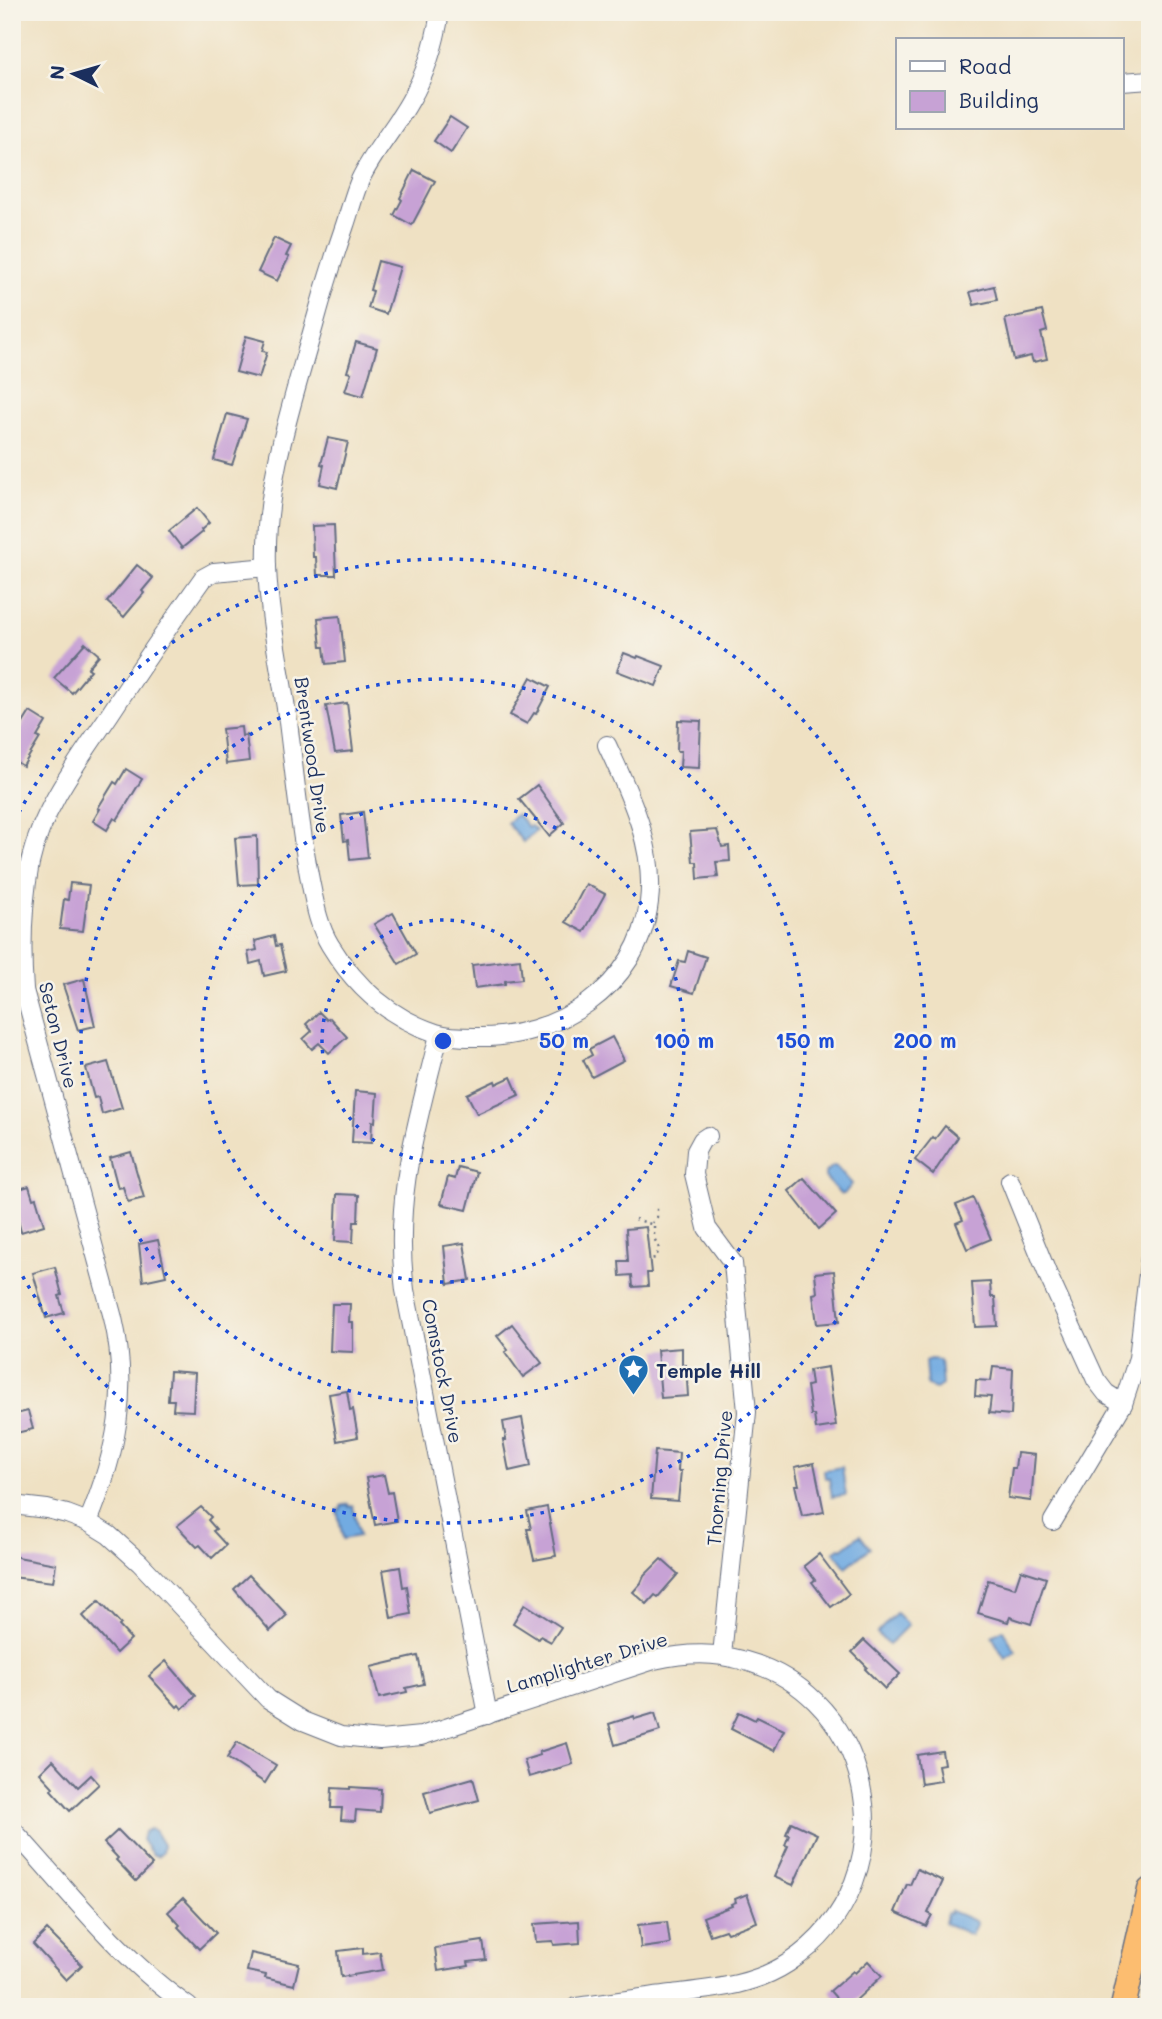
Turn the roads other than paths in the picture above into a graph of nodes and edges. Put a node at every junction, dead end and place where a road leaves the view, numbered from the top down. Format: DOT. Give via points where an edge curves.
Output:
graph roads {
  1 [pos="440,12"];
  2 [pos="1150,80"];
  3 [pos="1124,82"];
  4 [pos="267,568"];
  5 [pos="607,745"];
  6 [pos="439,1035"];
  7 [pos="708,1136"];
  8 [pos="1010,1181"];
  9 [pos="1150,1257"];
  10 [pos="1124,1404"];
  11 [pos="12,1505"];
  12 [pos="1053,1521"];
  13 [pos="88,1522"];
  14 [pos="722,1655"];
  15 [pos="488,1715"];
  16 [pos="12,1829"];
  17 [pos="1150,1890"];
  18 [pos="189,2007"];
  19 [pos="576,2007"];
  20 [pos="1123,2007"];
  1 -- 4 [label="street, Brentwood Drive" via="426,69 360,181 327,279 275,477"];
  2 -- 3 [label="street"];
  4 -- 6 [label="street, Brentwood Drive" via="306,858 327,940 347,971 376,1002"];
  4 -- 13 [label="street, Seton Drive" via="214,572 203,578 71,771 47,814 31,861 23,909 24,990 121,1362 113,1447"];
  5 -- 6 [label="street, Brentwood Drive" via="640,824 648,862 649,905 632,954 597,996 550,1025 499,1037"];
  6 -- 15 [label="street, Comstock Drive" via="404,1183 401,1254"];
  7 -- 14 [label="street, Thorning Drive" via="696,1152 696,1181 707,1228 733,1263 747,1429"];
  8 -- 10 [label="street" via="1096,1380"];
  9 -- 10 [label="street" via="1138,1358"];
  10 -- 12 [label="street"];
  11 -- 13 [label="street, Lamplighter Drive" via="47,1508"];
  13 -- 15 [label="street, Lamplighter Drive" via="140,1563 256,1688 303,1721 341,1736 401,1739"];
  14 -- 15 [label="street, Lamplighter Drive" via="654,1660"];
  14 -- 19 [label="street, Lamplighter Drive" via="786,1678 821,1707 841,1734 856,1765 866,1809 856,1877 822,1935 766,1975 722,1987"];
  16 -- 18 [label="street" via="125,1953"];
  17 -- 20 [label="highway"];
}
